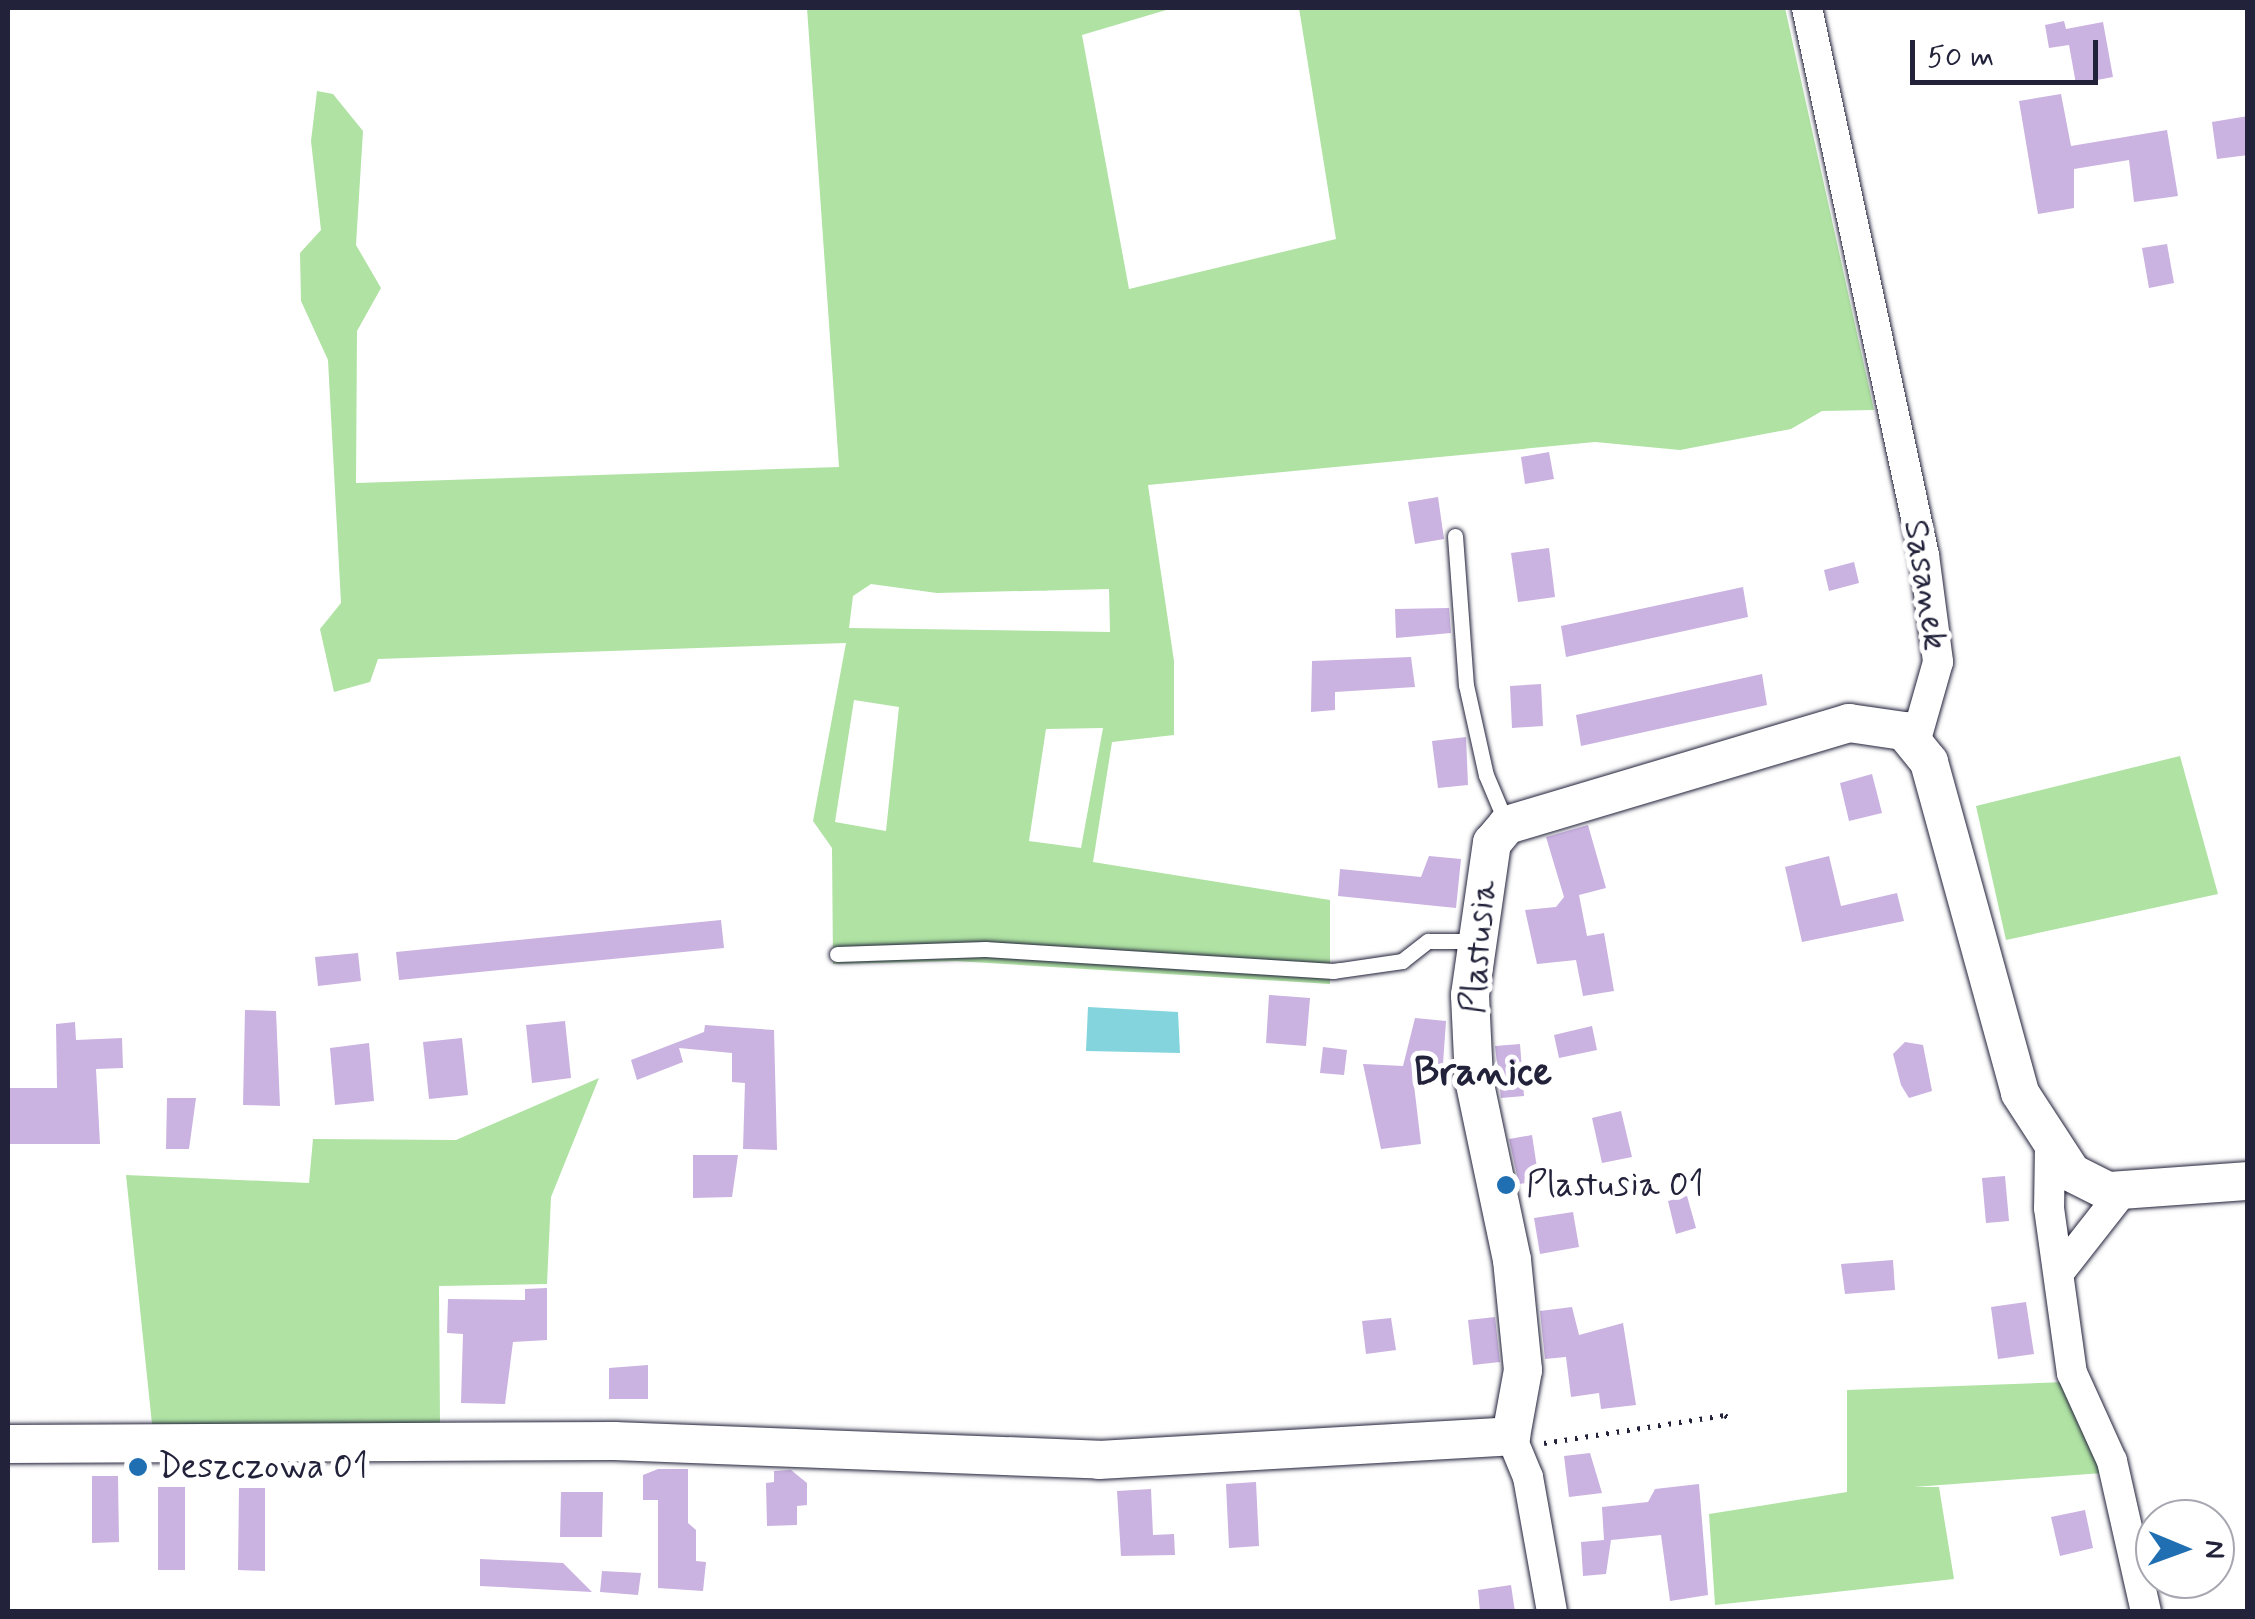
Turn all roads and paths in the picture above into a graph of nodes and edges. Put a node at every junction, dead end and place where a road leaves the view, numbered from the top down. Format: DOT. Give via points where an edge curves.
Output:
graph roads {
  1 [pos="1807,8"];
  2 [pos="1455,536"];
  3 [pos="1916,738"];
  4 [pos="1507,825"];
  5 [pos="1476,941"];
  6 [pos="837,954"];
  7 [pos="2050,1146"];
  8 [pos="2248,1181"];
  9 [pos="2123,1191"];
  10 [pos="2060,1270"];
  11 [pos="1731,1420"];
  12 [pos="1511,1436"];
  13 [pos="1551,1443"];
  14 [pos="8,1444"];
  15 [pos="1552,1612"];
  16 [pos="2146,1612"];
  1 -- 3 [label="street, Sasanek" via="1924,554 1938,662"];
  2 -- 4 [label="lane" via="1466,685 1486,776"];
  3 -- 4 [label="street" via="1849,722"];
  3 -- 7 [label="street" via="1943,802 2020,1093"];
  4 -- 5 [label="street, Plastusia" via="1483,876"];
  5 -- 6 [label="lane" via="1428,941 1402,961 1333,971 985,950"];
  5 -- 12 [label="street, Plastusia" via="1474,1080 1512,1260 1523,1370"];
  7 -- 9 [label="street" via="2087,1185"];
  7 -- 10 [label="street" via="2049,1208"];
  8 -- 9 [label="street"];
  9 -- 10 [label="street"];
  10 -- 16 [label="street" via="2072,1372 2112,1460"];
  11 -- 13 [label="path" via="1726,1415"];
  12 -- 14 [label="street" via="1099,1460 614,1440"];
  12 -- 15 [label="street" via="1528,1477"];
}
